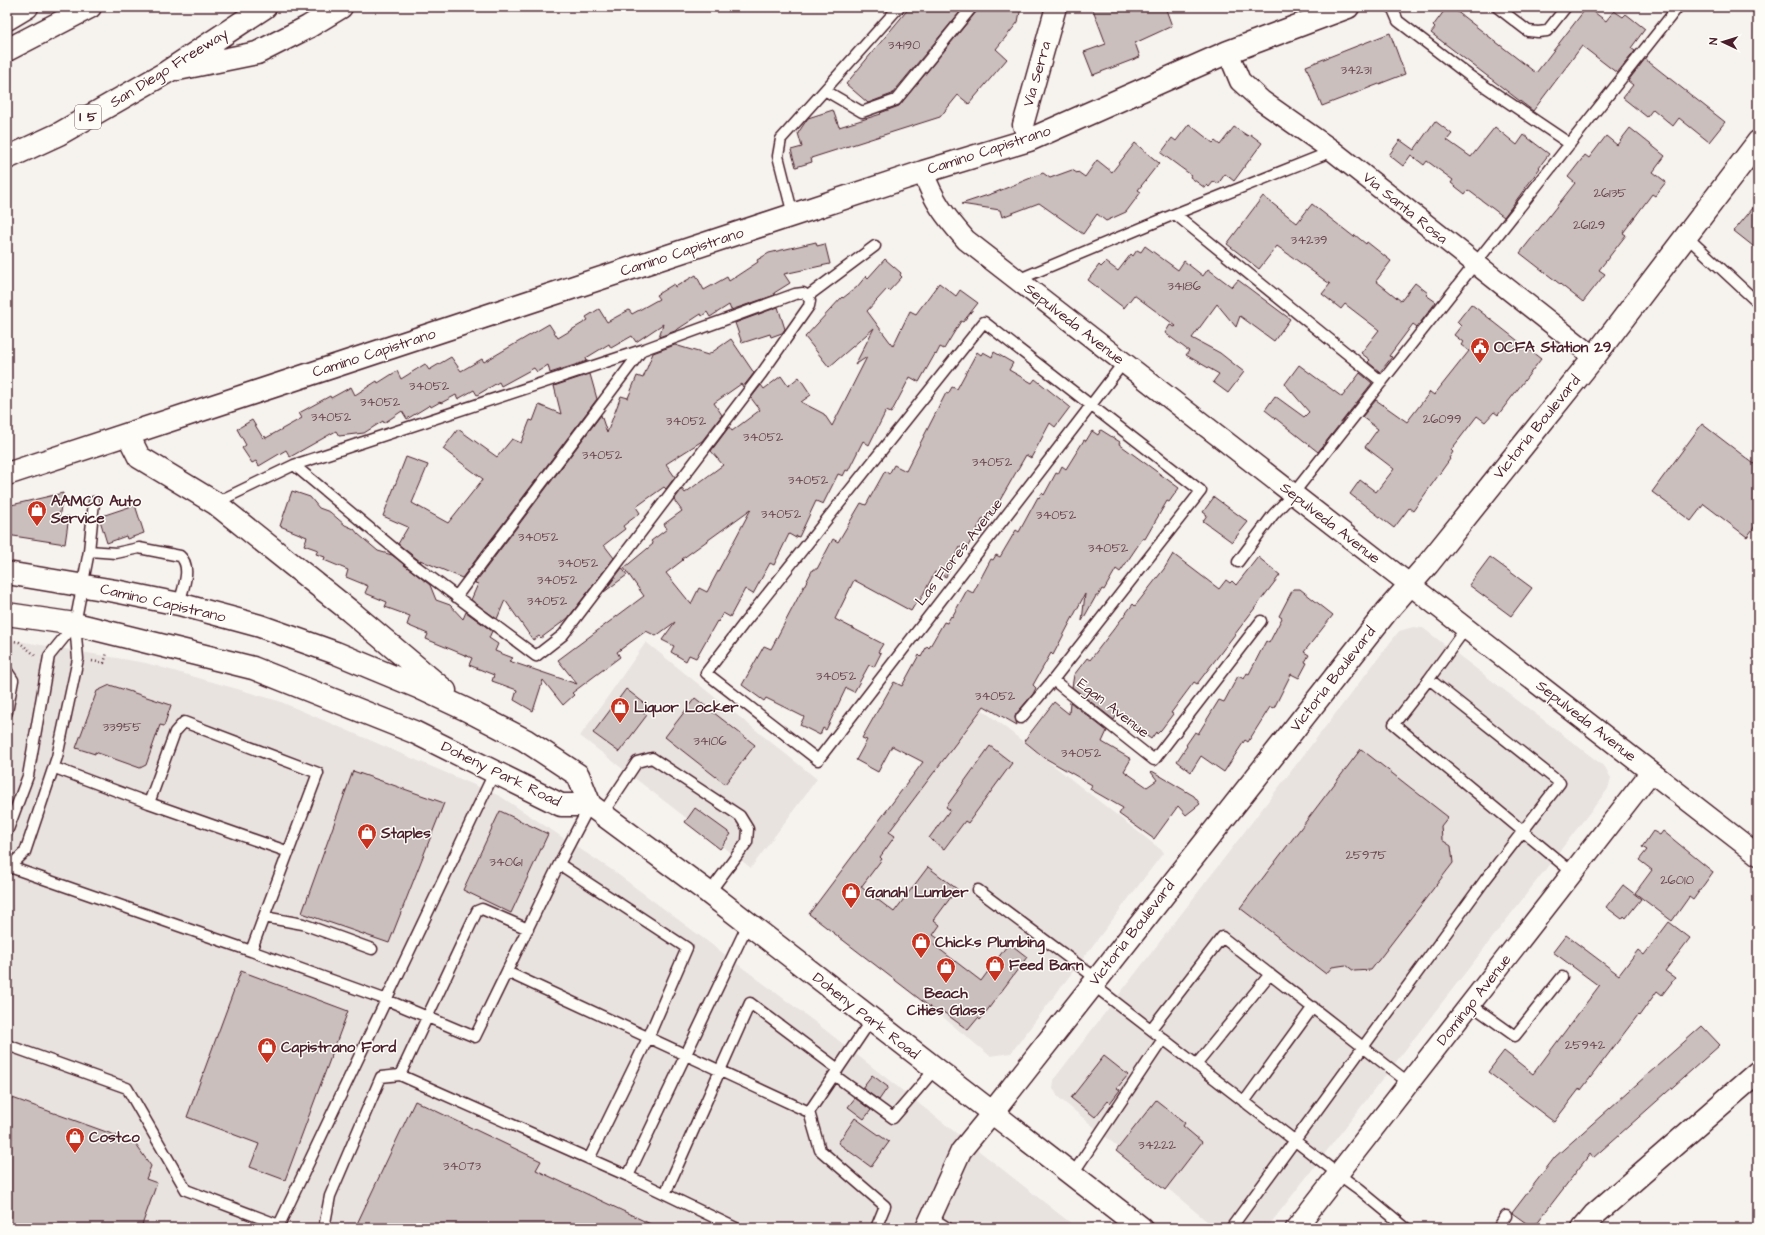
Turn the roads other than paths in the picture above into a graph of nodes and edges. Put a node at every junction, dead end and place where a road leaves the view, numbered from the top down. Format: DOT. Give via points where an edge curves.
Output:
graph roads {
  1 [pos="28,7"];
  2 [pos="90,7"];
  3 [pos="265,7"];
  4 [pos="341,7"];
  5 [pos="899,7"];
  6 [pos="972,7"];
  7 [pos="1056,7"];
  8 [pos="1348,7"];
  9 [pos="1392,7"];
  10 [pos="1497,7"];
  11 [pos="1566,7"];
  12 [pos="1678,7"];
  13 [pos="7,19"];
  14 [pos="7,50"];
  15 [pos="1228,52"];
  16 [pos="167,72"];
  17 [pos="826,91"];
  18 [pos="1029,140"];
  19 [pos="1758,142"];
  20 [pos="1570,144"];
  21 [pos="1333,151"];
  22 [pos="7,158"];
  23 [pos="923,172"];
  24 [pos="1174,214"];
  25 [pos="793,215"];
  26 [pos="1686,236"];
  27 [pos="875,246"];
  28 [pos="1474,263"];
  29 [pos="1017,280"];
  30 [pos="808,296"];
  31 [pos="1758,303"];
  32 [pos="642,350"];
  33 [pos="1594,356"];
  34 [pos="1124,362"];
  35 [pos="1382,382"];
  36 [pos="1091,405"];
  37 [pos="128,434"];
  38 [pos="294,465"];
  39 [pos="7,474"];
  40 [pos="1293,494"];
  41 [pos="94,502"];
  42 [pos="215,503"];
  43 [pos="89,551"];
  44 [pos="1238,562"];
  45 [pos="7,573"];
  46 [pos="1410,584"];
  47 [pos="83,586"];
  48 [pos="456,597"];
  49 [pos="179,604"];
  50 [pos="7,614"];
  51 [pos="1261,621"];
  52 [pos="75,624"];
  53 [pos="1466,628"];
  54 [pos="7,671"];
  55 [pos="1429,679"];
  56 [pos="1053,680"];
  57 [pos="427,691"];
  58 [pos="467,710"];
  59 [pos="7,712"];
  60 [pos="1021,718"];
  61 [pos="55,768"];
  62 [pos="495,771"];
  63 [pos="1651,772"];
  64 [pos="149,802"];
  65 [pos="596,809"];
  66 [pos="1523,831"];
  67 [pos="7,832"];
  68 [pos="289,852"];
  69 [pos="1758,855"];
  70 [pos="559,864"];
  71 [pos="7,866"];
  72 [pos="1573,873"];
  73 [pos="978,890"];
  74 [pos="709,893"];
  75 [pos="264,917"];
  76 [pos="748,924"];
  77 [pos="528,929"];
  78 [pos="372,949"];
  79 [pos="251,952"];
  80 [pos="507,972"];
  81 [pos="1270,974"];
  82 [pos="1562,977"];
  83 [pos="1095,981"];
  84 [pos="387,1000"];
  85 [pos="1470,1004"];
  86 [pos="1313,1007"];
  87 [pos="427,1018"];
  88 [pos="871,1020"];
  89 [pos="1151,1029"];
  90 [pos="648,1038"];
  91 [pos="1163,1039"];
  92 [pos="7,1045"];
  93 [pos="1362,1046"];
  94 [pos="684,1055"];
  95 [pos="1196,1065"];
  96 [pos="935,1069"];
  97 [pos="719,1071"];
  98 [pos="836,1072"];
  99 [pos="1758,1072"];
  100 [pos="400,1075"];
  101 [pos="1409,1082"];
  102 [pos="1244,1102"];
  103 [pos="809,1112"];
  104 [pos="992,1113"];
  105 [pos="1294,1141"];
  106 [pos="589,1159"];
  107 [pos="1338,1174"];
  108 [pos="1072,1175"];
  109 [pos="628,1176"];
  110 [pos="665,1194"];
  111 [pos="1506,1216"];
  112 [pos="936,1224"];
  113 [pos="278,1227"];
  114 [pos="324,1228"];
  115 [pos="736,1228"];
  116 [pos="876,1228"];
  117 [pos="1141,1228"];
  118 [pos="1231,1228"];
  119 [pos="1296,1228"];
  120 [pos="1406,1228"];
  121 [pos="1498,1228"];
  122 [pos="1583,1228"];
  1 -- 13 [label="main road"];
  2 -- 14 [label="main road"];
  3 -- 16 [label="main road, San Diego Freeway / I 5"];
  4 -- 16 [label="main road" via="257,53"];
  5 -- 17 [label="lane"];
  6 -- 17 [label="lane" via="896,100 862,112"];
  7 -- 18 [label="street, Via Serra" via="1023,125"];
  8 -- 15 [label="main road, Camino Capistrano"];
  9 -- 20 [label="lane" via="1398,20 1410,30 1471,76"];
  10 -- 11 [label="lane" via="1528,31 1538,32 1547,31"];
  12 -- 20 [label="lane"];
  15 -- 18 [label="main road, Camino Capistrano"];
  15 -- 21 [label="street, Via Santa Rosa" via="1240,81 1262,101"];
  16 -- 22 [label="main road, San Diego Freeway / I 5" via="59,134"];
  17 -- 25 [label="lane" via="781,139 778,156"];
  18 -- 23 [label="main road, Camino Capistrano"];
  19 -- 26 [label="main road, Victoria Boulevard"];
  20 -- 28 [label="lane"];
  21 -- 24 [label="lane"];
  21 -- 28 [label="street, Via Santa Rosa"];
  23 -- 25 [label="main road, Camino Capistrano"];
  23 -- 29 [label="street, Sepulveda Avenue" via="931,194 944,215 966,240"];
  24 -- 29 [label="lane"];
  24 -- 35 [label="lane"];
  25 -- 37 [label="main road, Camino Capistrano"];
  26 -- 31 [label="lane"];
  26 -- 33 [label="main road, Victoria Boulevard"];
  27 -- 30 [label="lane"];
  28 -- 33 [label="street, Via Santa Rosa"];
  28 -- 35 [label="lane"];
  29 -- 34 [label="street, Sepulveda Avenue"];
  30 -- 32 [label="lane" via="803,293 795,294"];
  30 -- 48 [label="lane" via="809,306 762,374 562,635 536,656"];
  32 -- 38 [label="lane"];
  32 -- 48 [label="lane"];
  33 -- 46 [label="main road, Victoria Boulevard"];
  34 -- 36 [label="lane, Las Flores Avenue"];
  34 -- 40 [label="street, Sepulveda Avenue"];
  35 -- 40 [label="lane"];
  36 -- 36 [label="lane, Las Flores Avenue" via="984,322 706,673 818,760"];
  36 -- 56 [label="lane" via="1201,491"];
  37 -- 39 [label="main road, Camino Capistrano"];
  37 -- 42 [label="main road" via="139,457"];
  38 -- 42 [label="lane"];
  38 -- 48 [label="lane"];
  40 -- 44 [label="lane" via="1273,515"];
  40 -- 46 [label="street, Sepulveda Avenue"];
  41 -- 43 [label="lane"];
  42 -- 58 [label="main road" via="350,611"];
  43 -- 47 [label="lane"];
  43 -- 49 [label="lane" via="116,553 139,548 180,556 186,566"];
  45 -- 47 [label="main road, Camino Capistrano"];
  46 -- 53 [label="street, Sepulveda Avenue"];
  46 -- 83 [label="main road, Victoria Boulevard"];
  47 -- 49 [label="main road, Camino Capistrano"];
  47 -- 52 [label="lane"];
  49 -- 57 [label="main road, Camino Capistrano" via="260,626 336,653"];
  50 -- 52 [label="main road"];
  51 -- 56 [label="lane, Egan Avenue" via="1154,760"];
  52 -- 61 [label="lane" via="78,659"];
  52 -- 62 [label="main road, Doheny Park Road" via="253,668 414,732"];
  52 -- 67 [label="lane" via="49,656 29,770"];
  53 -- 55 [label="lane"];
  53 -- 63 [label="street, Sepulveda Avenue"];
  54 -- 59 [label="lane" via="13,680"];
  55 -- 66 [label="lane" via="1394,724"];
  55 -- 66 [label="lane" via="1560,784"];
  56 -- 60 [label="lane"];
  57 -- 58 [label="main road, Doheny Park Road"];
  58 -- 65 [label="main road, Doheny Park Road" via="525,740 578,775"];
  61 -- 64 [label="lane"];
  61 -- 71 [label="lane" via="25,852"];
  62 -- 65 [label="main road, Doheny Park Road" via="561,805"];
  62 -- 84 [label="lane"];
  63 -- 69 [label="street, Sepulveda Avenue"];
  63 -- 72 [label="street, Domingo Avenue"];
  64 -- 68 [label="lane"];
  64 -- 68 [label="lane" via="175,732 184,722 318,773"];
  65 -- 70 [label="lane"];
  65 -- 74 [label="main road, Doheny Park Road"];
  65 -- 74 [label="lane" via="637,762 652,758 740,816 748,829 747,842"];
  66 -- 72 [label="lane"];
  66 -- 93 [label="lane"];
  68 -- 75 [label="lane"];
  70 -- 77 [label="lane"];
  70 -- 90 [label="lane" via="687,948"];
  71 -- 79 [label="lane"];
  72 -- 85 [label="street, Domingo Avenue"];
  73 -- 83 [label="lane"];
  74 -- 76 [label="main road, Doheny Park Road"];
  75 -- 78 [label="lane" via="303,924"];
  75 -- 79 [label="lane"];
  76 -- 88 [label="main road, Doheny Park Road"];
  76 -- 94 [label="lane"];
  77 -- 80 [label="lane"];
  77 -- 87 [label="lane" via="482,909 478,911"];
  79 -- 84 [label="lane"];
  80 -- 87 [label="lane" via="475,1037"];
  80 -- 90 [label="lane"];
  81 -- 86 [label="lane"];
  81 -- 89 [label="lane" via="1222,937"];
  81 -- 95 [label="lane"];
  82 -- 85 [label="lane" via="1515,1036"];
  83 -- 89 [label="lane"];
  83 -- 104 [label="main road, Victoria Boulevard"];
  84 -- 87 [label="lane"];
  84 -- 113 [label="lane"];
  85 -- 101 [label="street, Domingo Avenue"];
  86 -- 93 [label="lane"];
  86 -- 102 [label="lane"];
  87 -- 100 [label="lane"];
  88 -- 96 [label="main road, Doheny Park Road"];
  88 -- 98 [label="lane"];
  89 -- 91 [label="lane"];
  90 -- 94 [label="lane"];
  90 -- 106 [label="lane"];
  91 -- 95 [label="lane"];
  91 -- 108 [label="lane"];
  92 -- 113 [label="lane" via="126,1088 186,1190"];
  93 -- 101 [label="lane"];
  93 -- 105 [label="lane"];
  94 -- 97 [label="lane"];
  94 -- 109 [label="lane"];
  95 -- 102 [label="lane"];
  96 -- 98 [label="lane" via="894,1118"];
  96 -- 104 [label="main road, Doheny Park Road"];
  97 -- 98 [label="lane" via="750,1003"];
  97 -- 103 [label="lane"];
  97 -- 110 [label="lane"];
  98 -- 103 [label="lane"];
  99 -- 122 [label="main road" via="1594,1215"];
  100 -- 106 [label="lane"];
  100 -- 114 [label="lane" via="381,1077 330,1196"];
  101 -- 107 [label="street, Domingo Avenue"];
  102 -- 105 [label="lane"];
  103 -- 116 [label="lane" via="820,1150 885,1206"];
  104 -- 108 [label="main road, Doheny Park Road"];
  104 -- 112 [label="street, Victoria Boulevard" via="961,1151"];
  105 -- 107 [label="lane"];
  105 -- 118 [label="lane"];
  106 -- 109 [label="lane"];
  107 -- 119 [label="street, Domingo Avenue"];
  107 -- 120 [label="lane"];
  108 -- 117 [label="main road, Doheny Park Road"];
  109 -- 110 [label="lane"];
  110 -- 115 [label="lane"];
  111 -- 121 [label="lane"];
}
